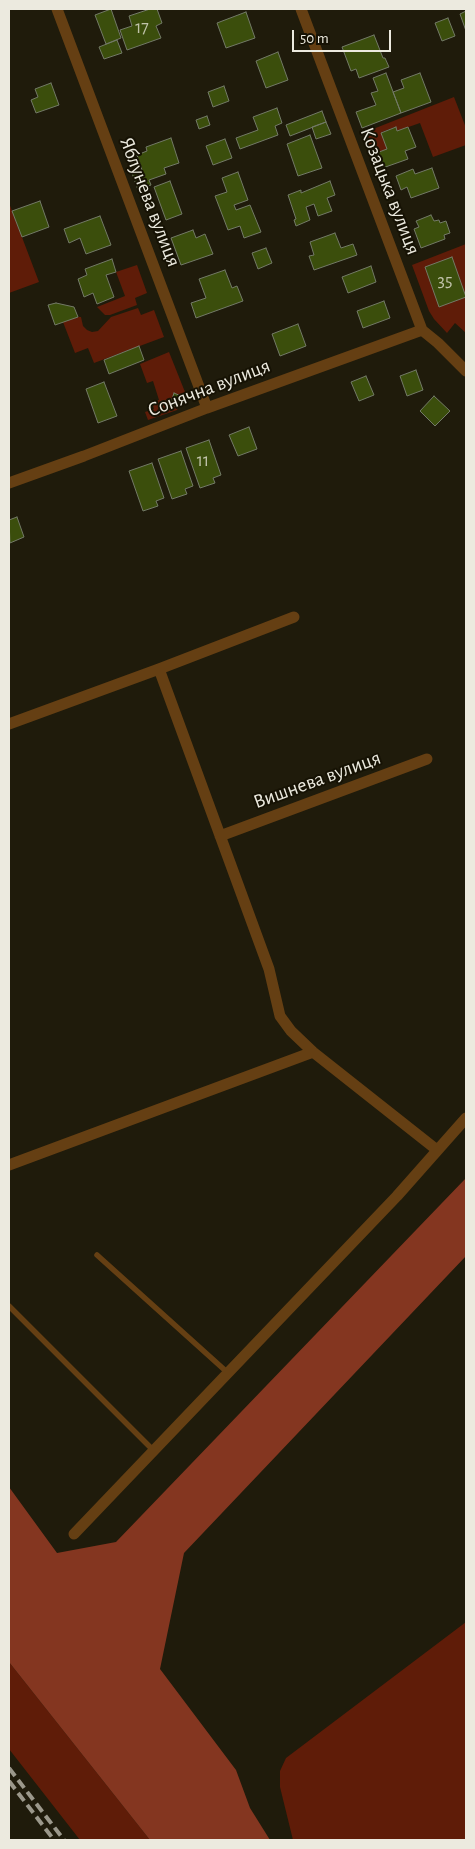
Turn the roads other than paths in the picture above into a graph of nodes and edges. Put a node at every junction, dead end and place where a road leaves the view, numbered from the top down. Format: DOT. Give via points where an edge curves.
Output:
graph roads {
  1 [pos="57,9"];
  2 [pos="301,9"];
  3 [pos="422,330"];
  4 [pos="466,372"];
  5 [pos="207,408"];
  6 [pos="9,483"];
  7 [pos="294,616"];
  8 [pos="159,669"];
  9 [pos="9,724"];
  10 [pos="427,759"];
  11 [pos="220,836"];
  12 [pos="313,1052"];
  13 [pos="466,1118"];
  14 [pos="437,1150"];
  15 [pos="9,1165"];
  16 [pos="97,1256"];
  17 [pos="9,1306"];
  18 [pos="228,1373"];
  19 [pos="154,1451"];
  20 [pos="74,1534"];
  1 -- 5 [label="street, Яблунева вулиця"];
  2 -- 3 [label="street, Козацька вулиця"];
  3 -- 4 [label="street, Козацька вулиця"];
  3 -- 5 [label="street, Сонячна вулиця"];
  5 -- 6 [label="street, Сонячна вулиця"];
  7 -- 8 [label="street"];
  8 -- 9 [label="street"];
  8 -- 11 [label="street"];
  10 -- 11 [label="street, Вишнева вулиця"];
  11 -- 12 [label="street" via="269,969 280,1016 291,1032"];
  12 -- 14 [label="street"];
  12 -- 15 [label="street"];
  13 -- 14 [label="street"];
  14 -- 18 [label="street"];
  16 -- 18 [label="lane"];
  17 -- 19 [label="lane"];
  18 -- 19 [label="street"];
  19 -- 20 [label="street"];
}
